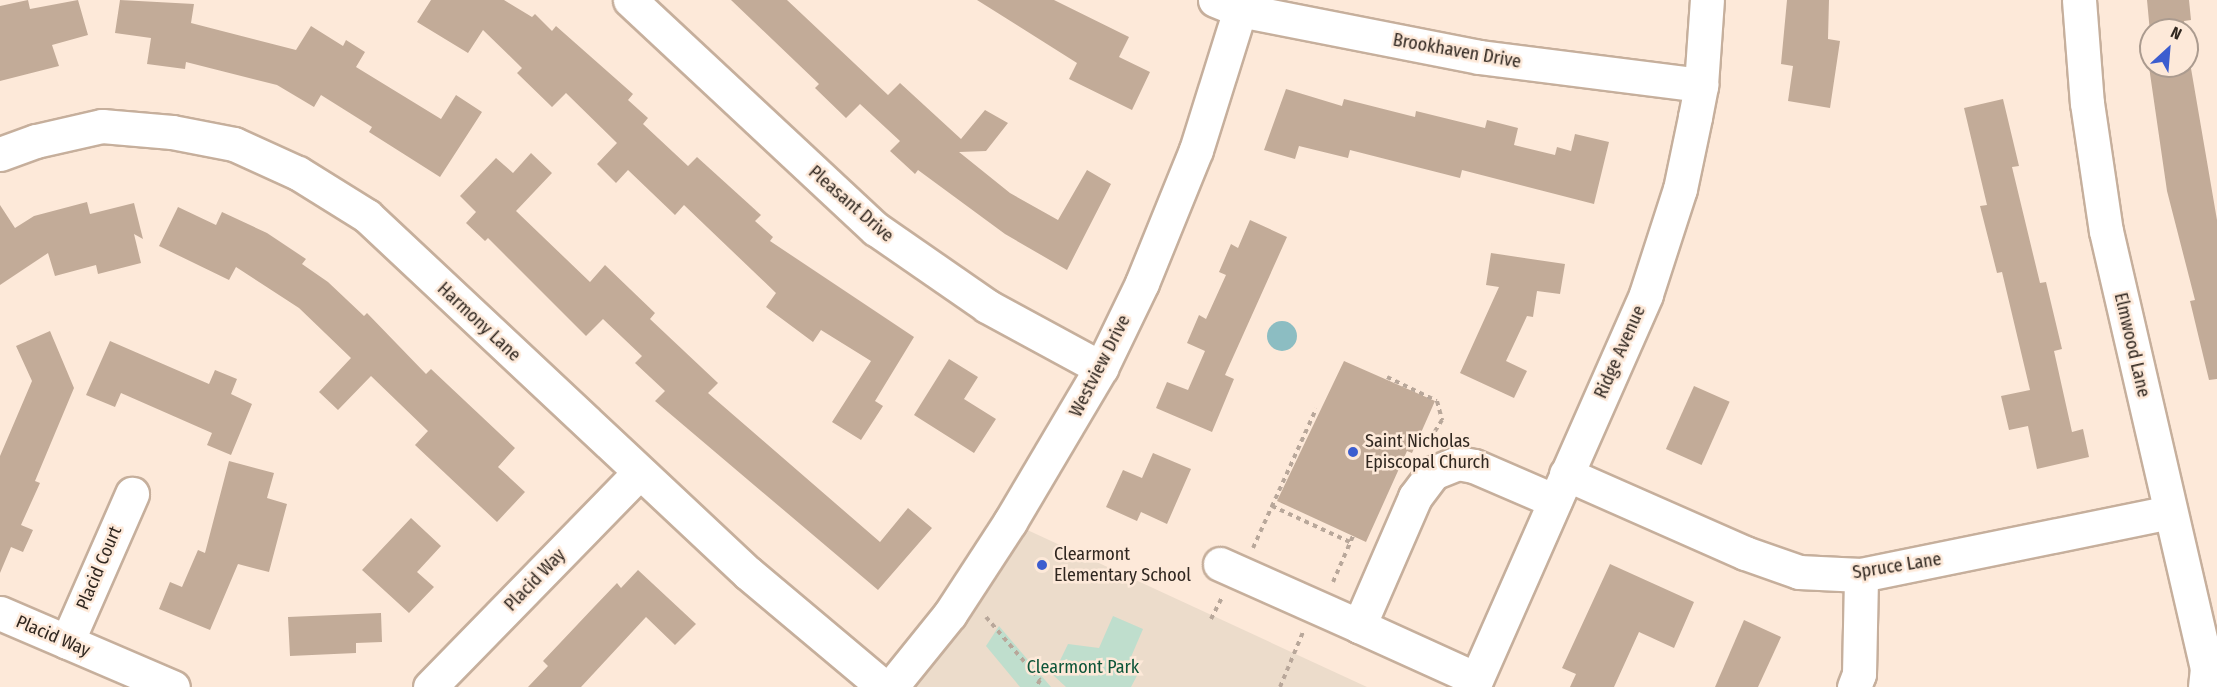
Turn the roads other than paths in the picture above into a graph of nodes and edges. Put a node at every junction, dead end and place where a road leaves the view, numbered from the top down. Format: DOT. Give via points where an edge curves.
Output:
graph roads {
  1 [pos="630,0"];
  2 [pos="1707,0"];
  3 [pos="2079,0"];
  4 [pos="1228,5"];
  5 [pos="1701,85"];
  6 [pos="0,154"];
  7 [pos="1101,368"];
  8 [pos="639,473"];
  9 [pos="1560,488"];
  10 [pos="132,494"];
  11 [pos="2170,512"];
  12 [pos="1231,568"];
  13 [pos="1860,575"];
  14 [pos="0,613"];
  15 [pos="1359,626"];
  16 [pos="67,642"];
  17 [pos="1474,683"];
  18 [pos="173,687"];
  19 [pos="430,687"];
  20 [pos="884,687"];
  21 [pos="891,687"];
  22 [pos="1854,687"];
  23 [pos="2205,687"];
  1 -- 7 [label="street, Pleasant Drive" via="876,229 987,306"];
  2 -- 5 [label="street, Ridge Avenue"];
  3 -- 11 [label="street, Elmwood Lane" via="2086,103 2106,231"];
  4 -- 5 [label="street, Brookhaven Drive" via="1479,57"];
  4 -- 7 [label="street, Westview Drive" via="1196,150 1142,283"];
  5 -- 9 [label="street, Ridge Avenue" via="1680,189 1646,294"];
  6 -- 8 [label="street, Harmony Lane" via="36,141 102,126 172,132 234,144 298,172 367,216"];
  7 -- 21 [label="street, Westview Drive" via="950,614"];
  8 -- 19 [label="street, Placid Way"];
  8 -- 20 [label="street, Harmony Lane" via="748,573"];
  9 -- 13 [label="street, Spruce Lane" via="1799,572"];
  9 -- 15 [label="street, Spruce Lane" via="1474,466 1442,467 1423,483 1415,497"];
  9 -- 17 [label="street, Ridge Avenue"];
  10 -- 16 [label="street, Placid Court"];
  11 -- 13 [label="street, Spruce Lane"];
  11 -- 23 [label="street, Elmwood Lane" via="2207,668"];
  12 -- 15 [label="street"];
  13 -- 22 [label="street" via="1858,674"];
  14 -- 16 [label="street, Placid Way"];
  15 -- 17 [label="street"];
  16 -- 18 [label="street, Placid Way"];
}
